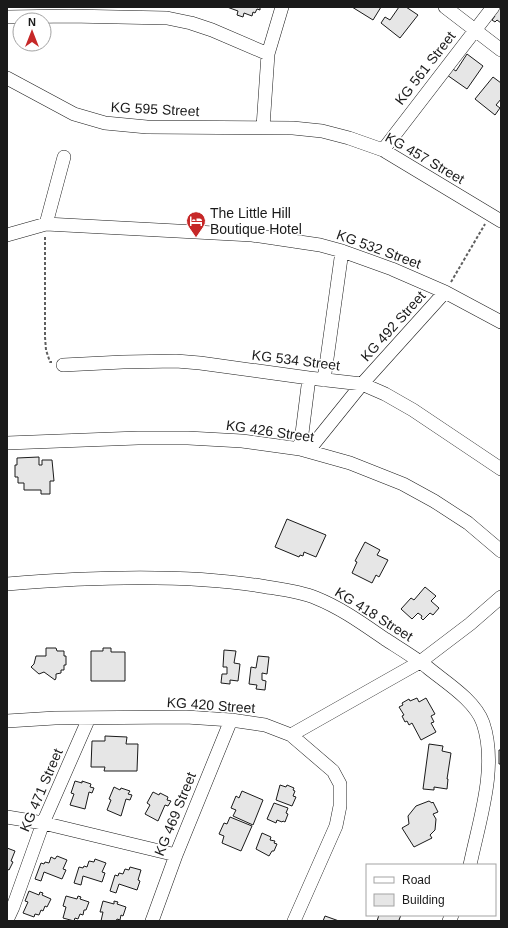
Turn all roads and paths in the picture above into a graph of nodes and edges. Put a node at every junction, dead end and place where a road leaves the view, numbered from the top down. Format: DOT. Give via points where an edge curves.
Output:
graph roads {
  1 [pos="282,7"];
  2 [pos="445,7"];
  3 [pos="493,7"];
  4 [pos="7,17"];
  5 [pos="476,30"];
  6 [pos="501,50"];
  7 [pos="268,54"];
  8 [pos="7,78"];
  9 [pos="263,127"];
  10 [pos="383,150"];
  11 [pos="64,157"];
  12 [pos="496,217"];
  13 [pos="46,224"];
  14 [pos="7,235"];
  15 [pos="342,250"];
  16 [pos="445,292"];
  17 [pos="501,322"];
  18 [pos="63,365"];
  19 [pos="309,378"];
  20 [pos="324,380"];
  21 [pos="362,384"];
  22 [pos="7,443"];
  23 [pos="304,450"];
  24 [pos="501,469"];
  25 [pos="501,551"];
  26 [pos="7,584"];
  27 [pos="501,597"];
  28 [pos="420,662"];
  29 [pos="89,718"];
  30 [pos="231,720"];
  31 [pos="7,721"];
  32 [pos="291,735"];
  33 [pos="7,817"];
  34 [pos="43,823"];
  35 [pos="176,854"];
  36 [pos="470,864"];
  37 [pos="7,920"];
  38 [pos="152,921"];
  39 [pos="294,921"];
  1 -- 7 [label="street"];
  2 -- 5 [label="street"];
  3 -- 5 [label="street, KG 561 Street"];
  4 -- 7 [label="street" via="168,18 212,30"];
  5 -- 6 [label="street"];
  5 -- 10 [label="street, KG 561 Street"];
  7 -- 9 [label="street"];
  8 -- 9 [label="street, KG 595 Street" via="74,114 105,123 147,127"];
  9 -- 10 [label="street, KG 457 Street" via="322,131"];
  10 -- 12 [label="street, KG 457 Street"];
  11 -- 13 [label="street"];
  12 -- 16 [label="path, KG 492 Street"];
  13 -- 14 [label="street, KG 532 Street"];
  13 -- 15 [label="street, KG 532 Street" via="252,235"];
  13 -- 18 [label="path" via="46,350 50,362"];
  15 -- 16 [label="street, KG 532 Street" via="392,268"];
  15 -- 20 [label="street"];
  16 -- 17 [label="street, KG 532 Street"];
  16 -- 21 [label="street, KG 492 Street"];
  18 -- 19 [label="street, KG 534 Street" via="176,361"];
  19 -- 20 [label="street, KG 534 Street"];
  19 -- 23 [label="street"];
  20 -- 21 [label="street, KG 534 Street"];
  21 -- 23 [label="street, KG 492 Street"];
  21 -- 24 [label="street, KG 534 Street" via="414,410"];
  22 -- 23 [label="street, KG 426 Street" via="188,438 242,441"];
  23 -- 25 [label="street, KG 426 Street" via="350,463 403,484 468,524"];
  26 -- 28 [label="street, KG 418 Street" via="180,578 288,590 315,597 343,611"];
  27 -- 28 [label="street"];
  28 -- 32 [label="street"];
  28 -- 36 [label="street, KG 418 Street" via="470,703 482,722 487,741 489,768"];
  29 -- 30 [label="street, KG 420 Street" via="186,717"];
  29 -- 31 [label="street, KG 420 Street"];
  29 -- 34 [label="street, KG 471 Street"];
  30 -- 32 [label="street, KG 420 Street" via="265,725"];
  30 -- 35 [label="street, KG 469 Street"];
  32 -- 39 [label="street, KG 420 Street" via="333,771 340,784 340,806 336,826"];
  33 -- 34 [label="street"];
  34 -- 35 [label="street"];
  34 -- 37 [label="street, KG 471 Street" via="14,907"];
  35 -- 38 [label="street, KG 469 Street"];
}
